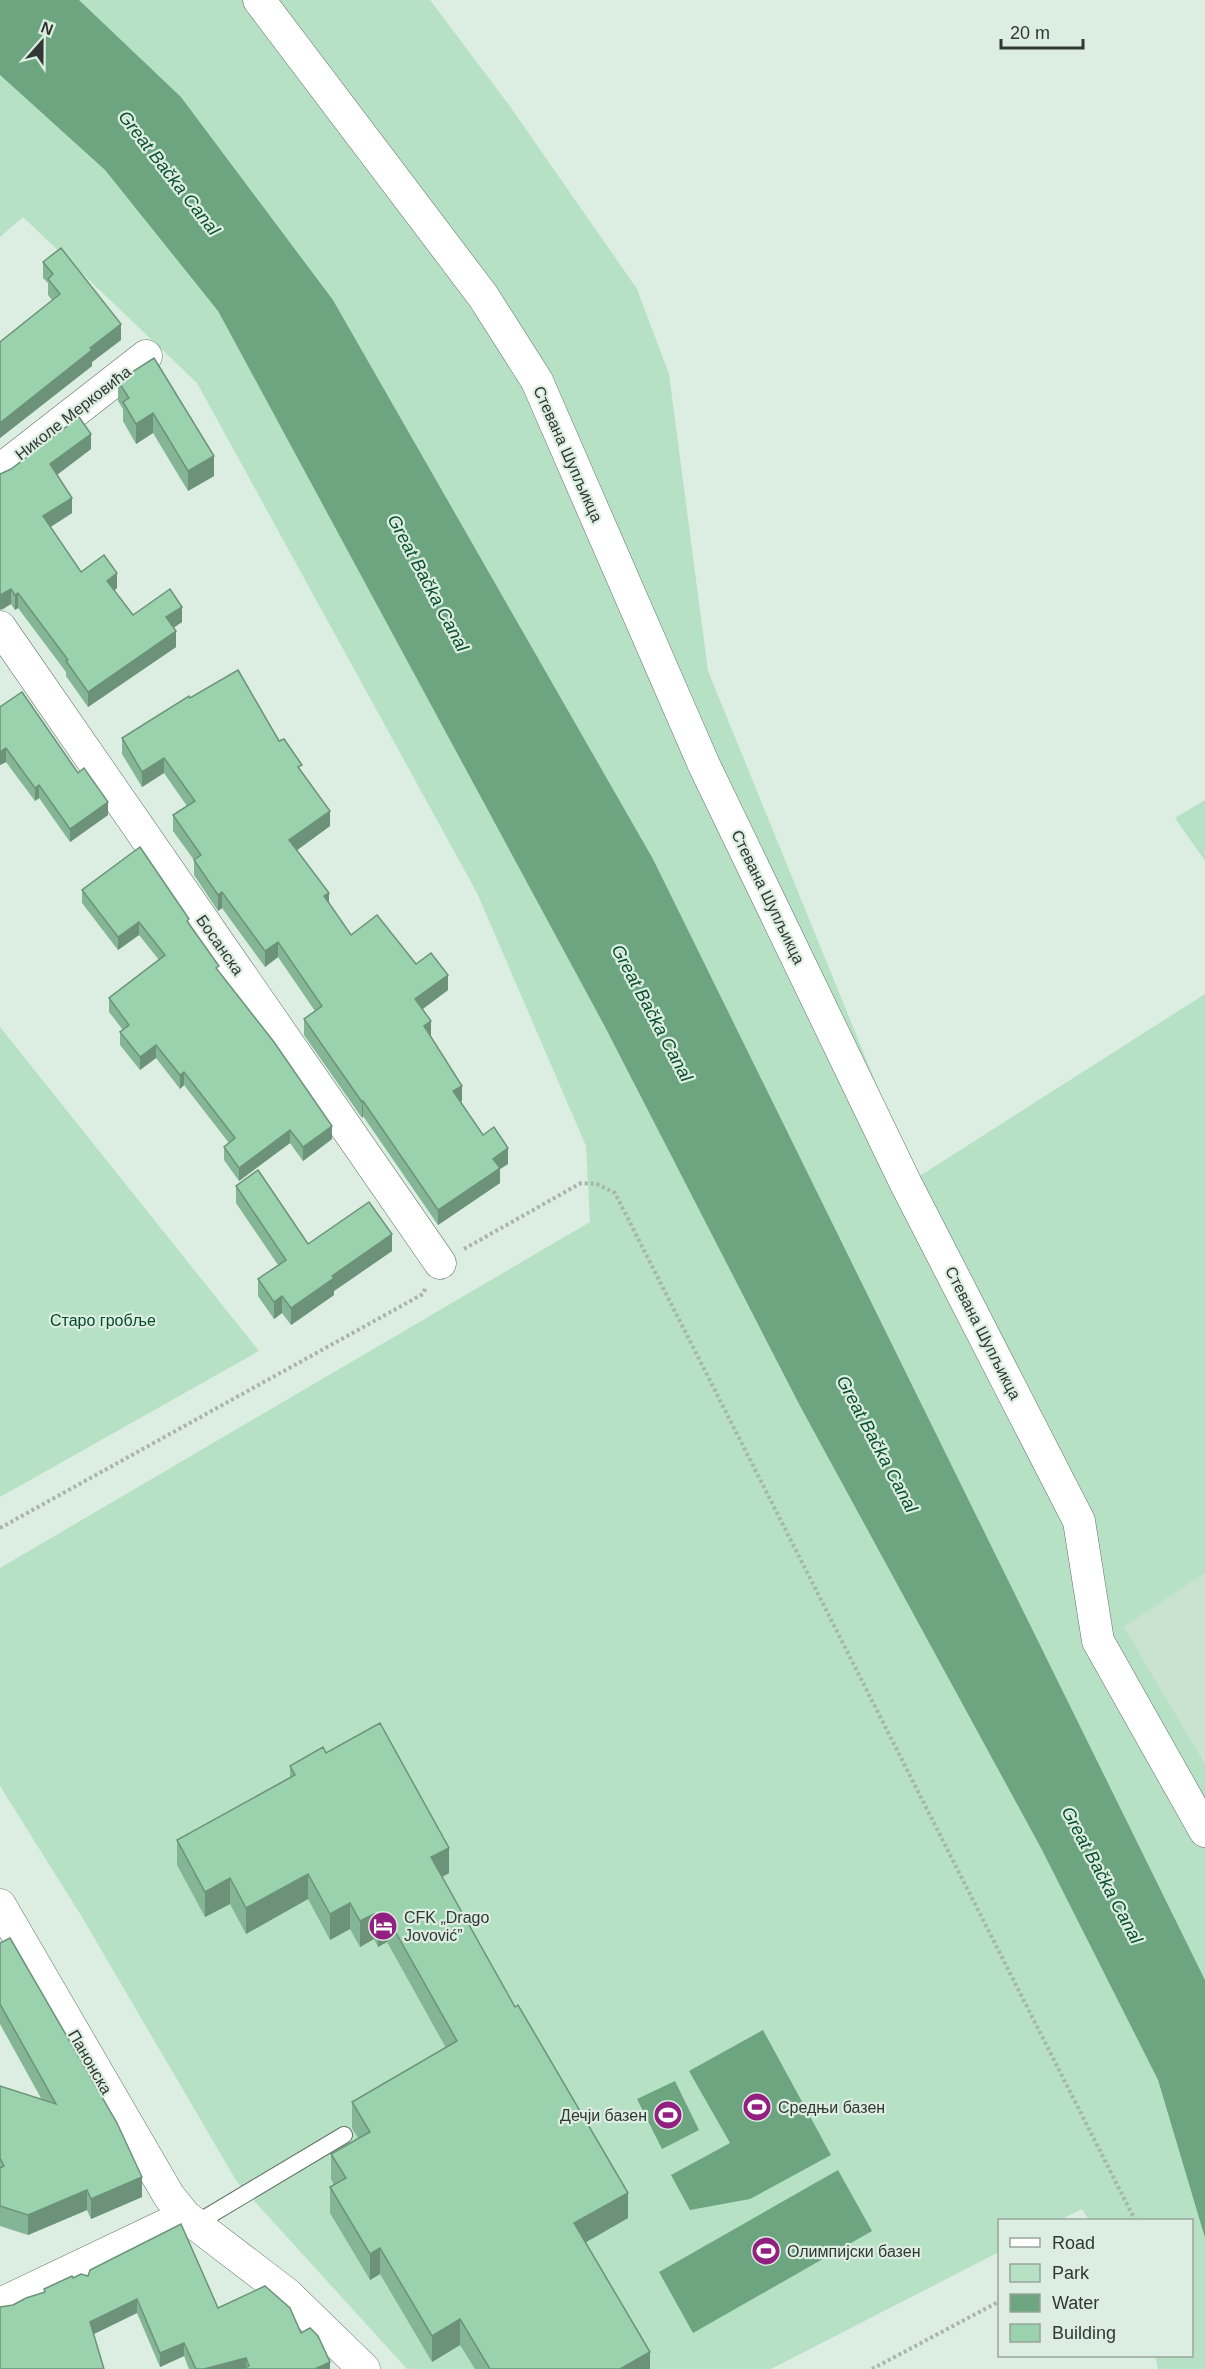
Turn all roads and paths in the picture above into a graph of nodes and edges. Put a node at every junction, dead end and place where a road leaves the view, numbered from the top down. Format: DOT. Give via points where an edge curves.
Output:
graph roads {
  1 [pos="259,0"];
  2 [pos="146,356"];
  3 [pos="0,470"];
  4 [pos="0,627"];
  5 [pos="440,1263"];
  6 [pos="0,1528"];
  7 [pos="1205,1831"];
  8 [pos="0,1905"];
  9 [pos="344,2135"];
  10 [pos="1134,2219"];
  11 [pos="190,2220"];
  12 [pos="998,2302"];
  13 [pos="0,2304"];
  14 [pos="364,2369"];
  15 [pos="872,2369"];
  1 -- 7 [label="street, Стевана Шупљикца" via="483,296 537,381 704,765 906,1184 1079,1521 1098,1641"];
  2 -- 3 [label="street, Николе Мерковића"];
  4 -- 5 [label="street, Босанска"];
  5 -- 6 [label="path" via="423,1294"];
  5 -- 10 [label="path" via="581,1183 597,1184 615,1193"];
  8 -- 11 [label="street, Панонска" via="169,2196"];
  9 -- 11 [label="lane"];
  11 -- 13 [label="street"];
  11 -- 14 [label="street, Панонска" via="287,2294"];
  12 -- 15 [label="path"];
}
